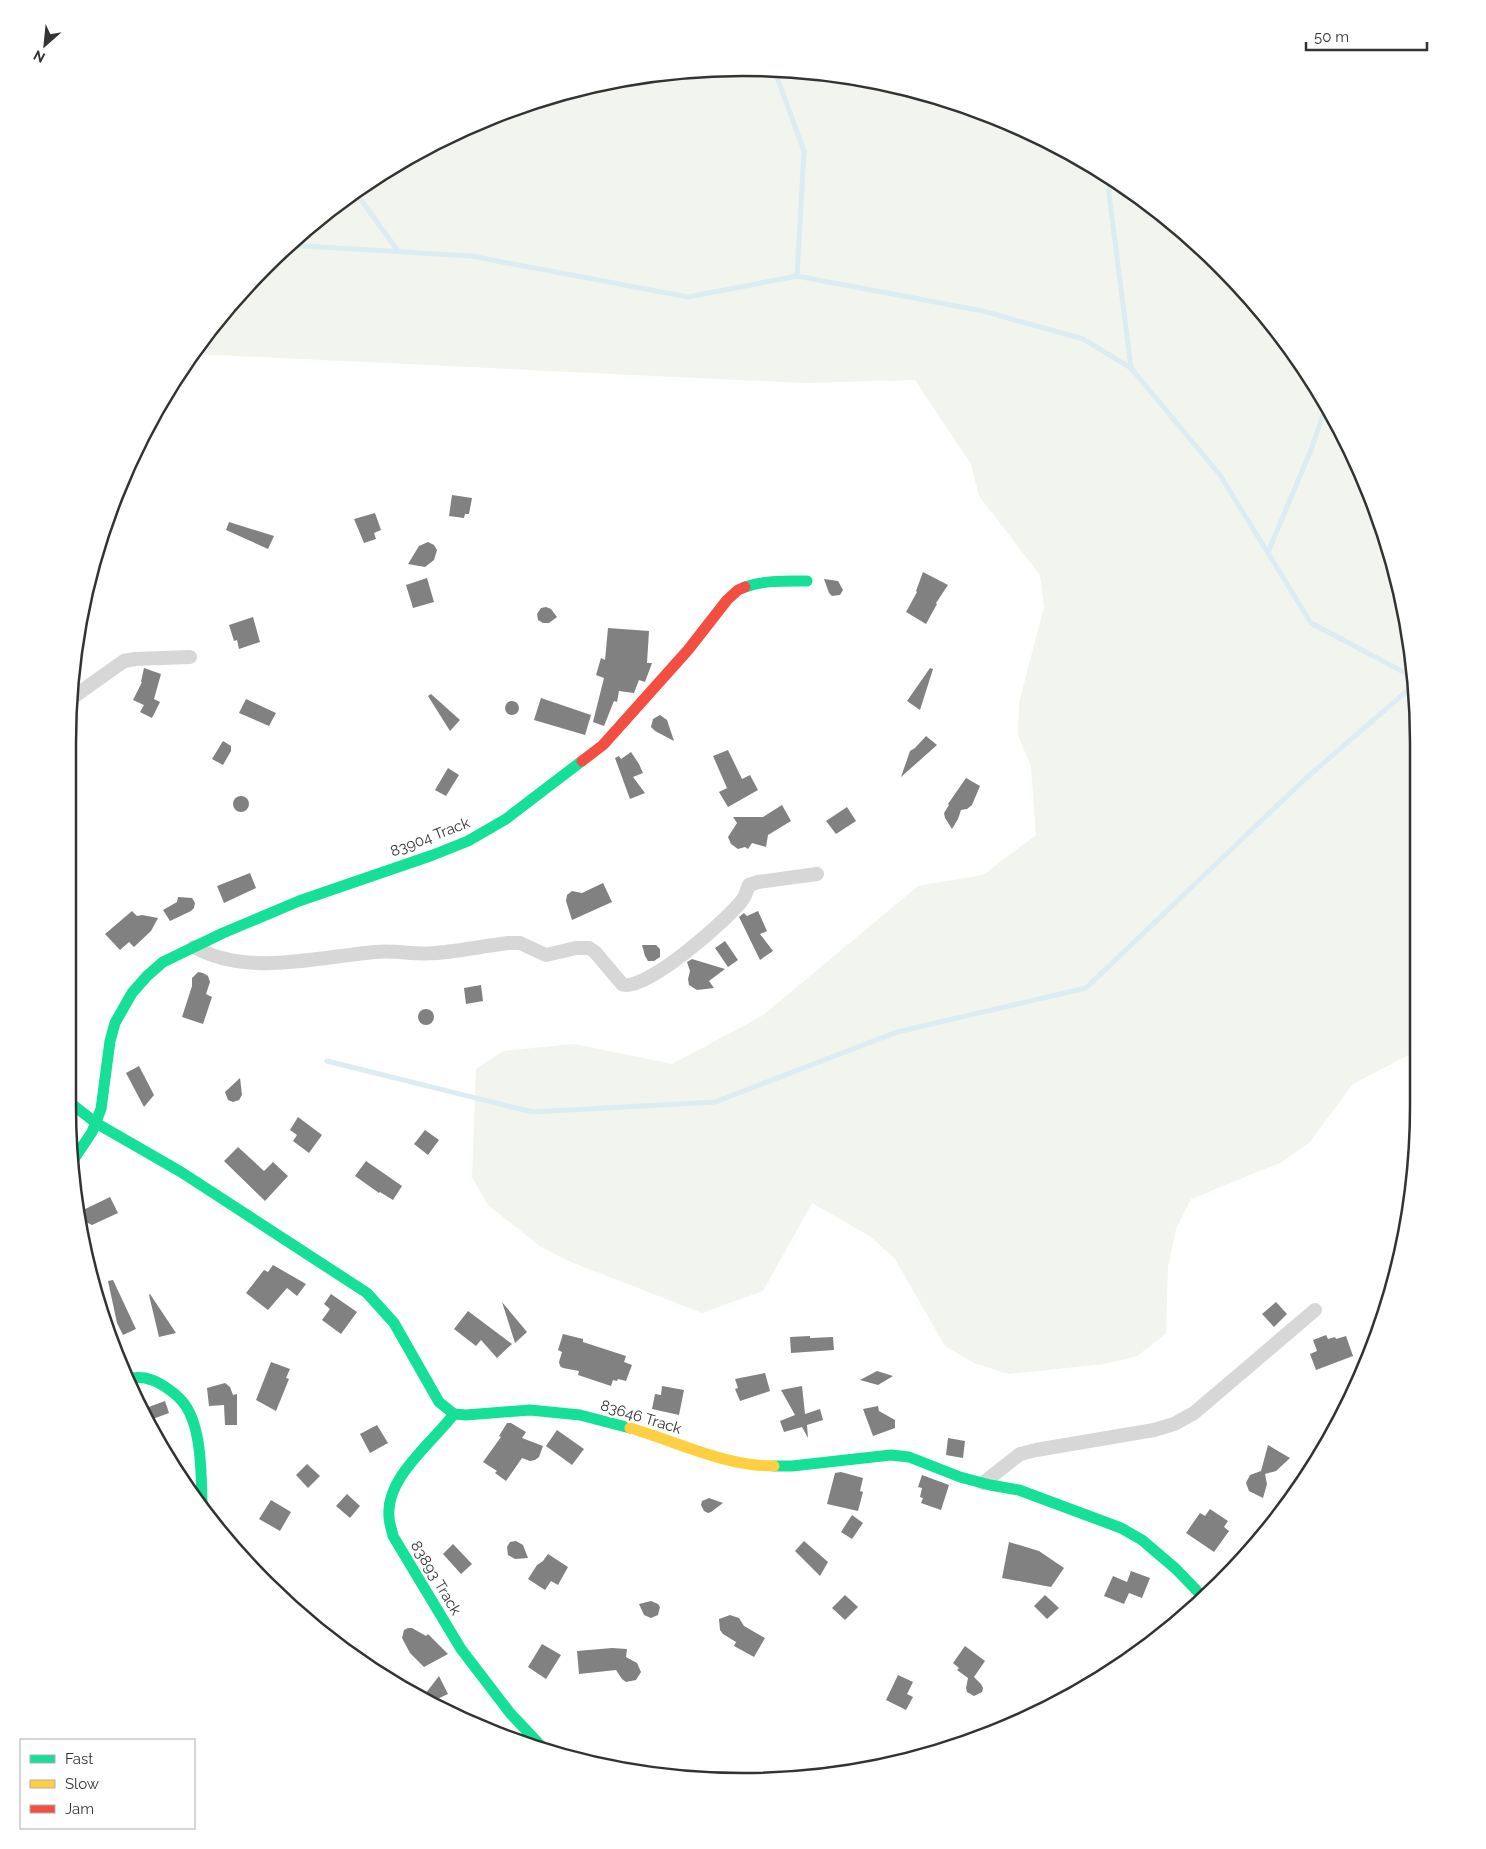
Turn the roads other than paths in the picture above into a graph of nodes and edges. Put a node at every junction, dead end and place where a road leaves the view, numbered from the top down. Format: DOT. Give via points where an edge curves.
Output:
graph roads {
  1 [pos="807,581"];
  2 [pos="190,657"];
  3 [pos="79,693"];
  4 [pos="818,874"];
  5 [pos="194,947"];
  6 [pos="76,1107"];
  7 [pos="96,1123"];
  8 [pos="78,1153"];
  9 [pos="1314,1310"];
  10 [pos="135,1378"];
  11 [pos="454,1414"];
  12 [pos="983,1483"];
  13 [pos="202,1494"];
  14 [pos="1198,1592"];
  15 [pos="534,1739"];
  1 -- 5 [label="street, 83904 Track" via="755,584 738,590 603,745 506,819 468,841 299,901"];
  2 -- 3 [label="street" via="124,661"];
  4 -- 5 [label="street" via="749,885 743,899 700,942 634,985 622,984 595,952 582,947 546,955 520,943 508,943 436,953 378,952 269,963 243,962 210,955"];
  5 -- 7 [label="street, 83904 Track" via="152,970 124,1007 113,1031 103,1102"];
  6 -- 7 [label="street"];
  7 -- 8 [label="street, 83904 Track"];
  7 -- 11 [label="street" via="181,1172 367,1293 394,1323 439,1402"];
  9 -- 12 [label="street" via="1194,1413 1174,1424 1020,1454"];
  10 -- 13 [label="street" via="152,1379 184,1403 199,1451"];
  11 -- 12 [label="street, 83646 Track" via="530,1410 580,1415 755,1466 792,1466 891,1454"];
  11 -- 15 [label="street, 83893 Track" via="444,1430 397,1480 388,1506 389,1525 461,1649 510,1713"];
  12 -- 14 [label="street" via="1019,1490 1121,1528 1142,1540"];
}
